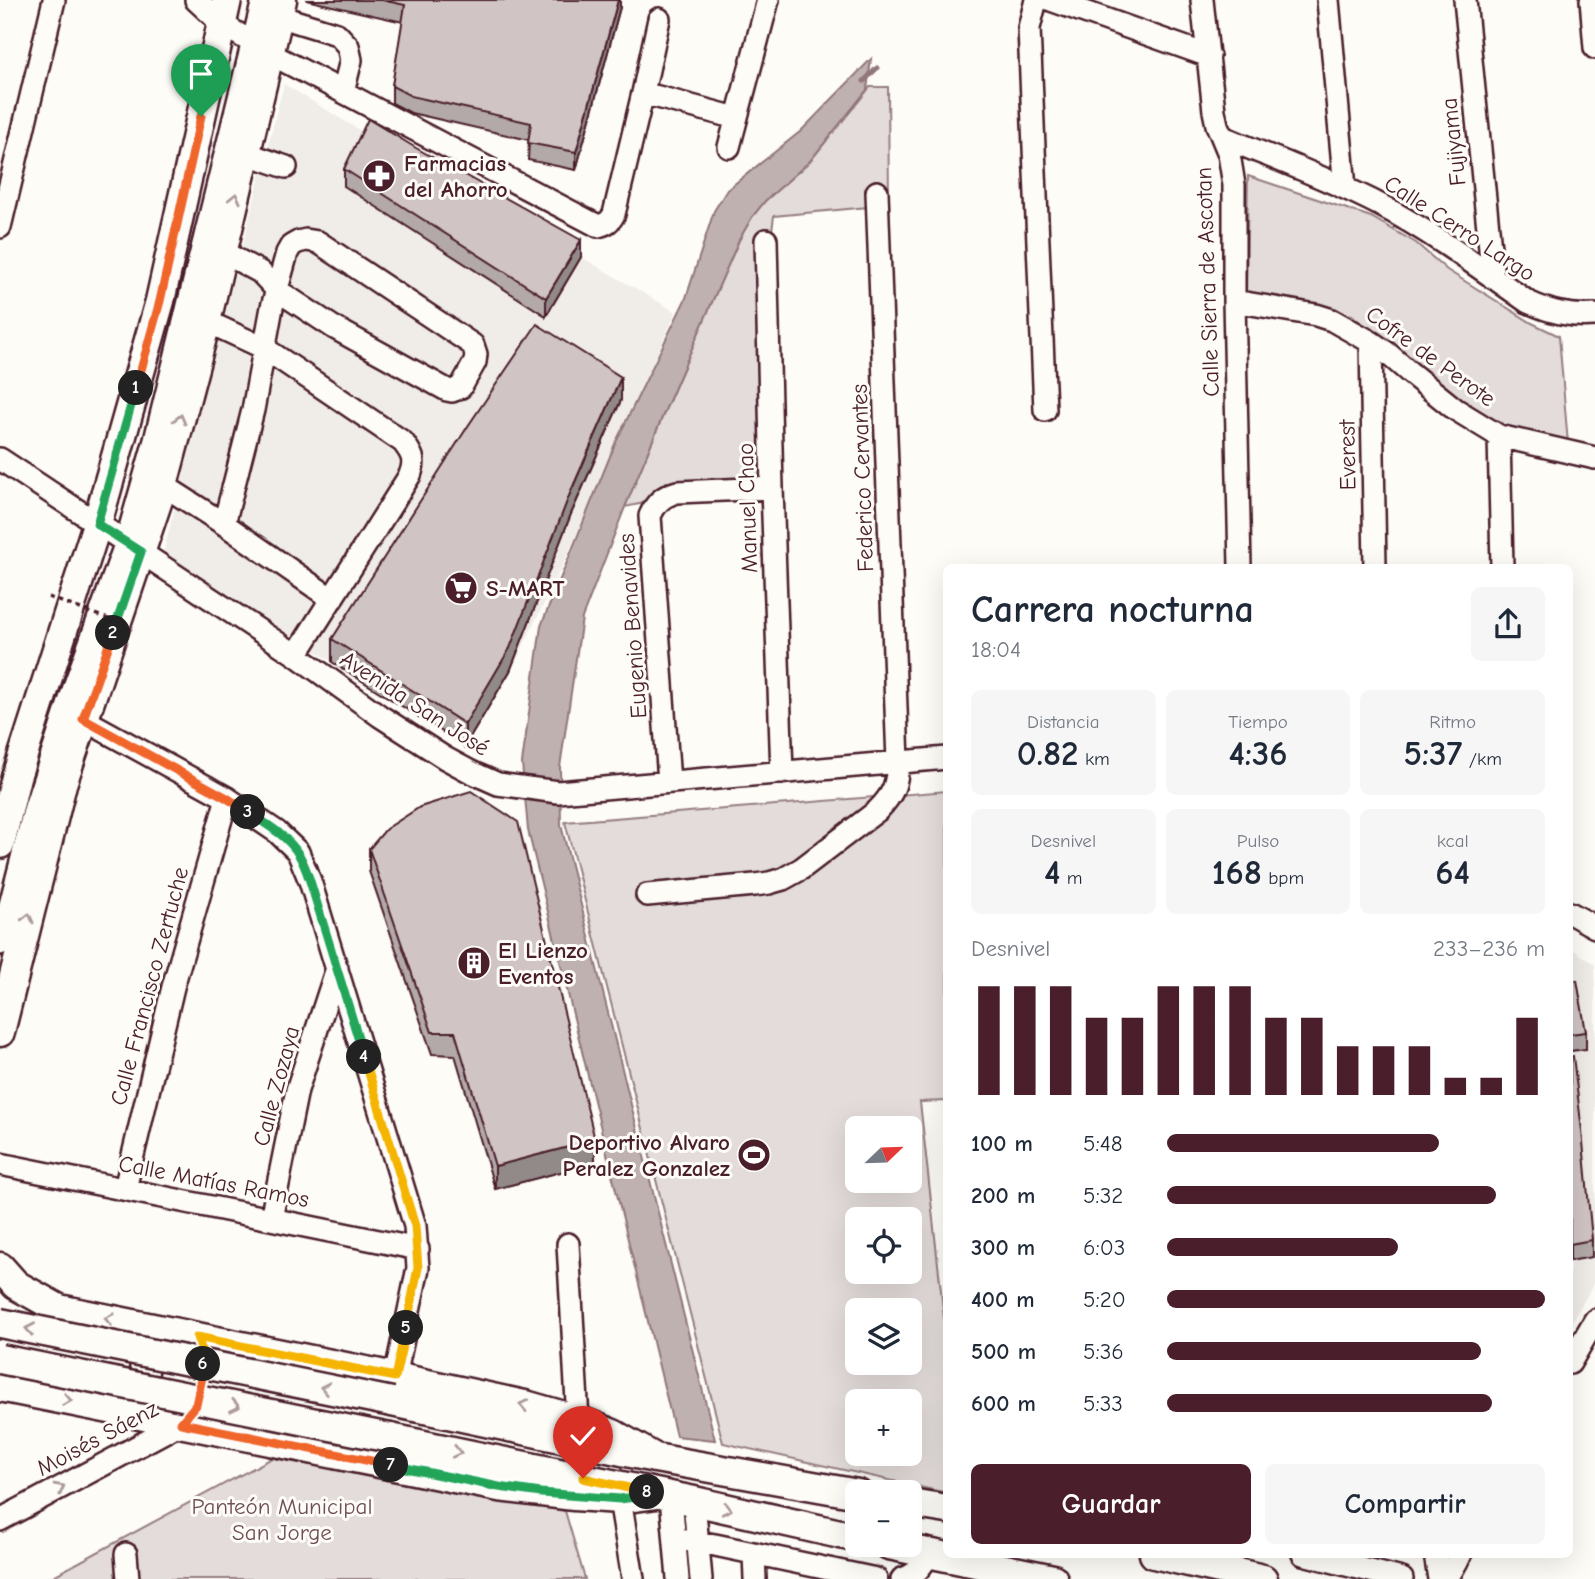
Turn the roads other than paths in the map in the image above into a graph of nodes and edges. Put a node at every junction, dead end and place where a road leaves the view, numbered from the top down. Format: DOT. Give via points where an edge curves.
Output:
graph roads {
  1 [pos="54,0"];
  2 [pos="196,0"];
  3 [pos="248,0"];
  4 [pos="768,0"];
  5 [pos="1036,0"];
  6 [pos="1051,0"];
  7 [pos="1202,0"];
  8 [pos="1328,0"];
  9 [pos="1465,0"];
  10 [pos="1591,0"];
  11 [pos="274,5"];
  12 [pos="659,19"];
  13 [pos="242,31"];
  14 [pos="1595,48"];
  15 [pos="1209,56"];
  16 [pos="343,92"];
  17 [pos="643,93"];
  18 [pos="736,118"];
  19 [pos="1223,137"];
  20 [pos="729,147"];
  21 [pos="245,153"];
  22 [pos="286,167"];
  23 [pos="1345,188"];
  24 [pos="877,192"];
  25 [pos="0,227"];
  26 [pos="766,240"];
  27 [pos="223,252"];
  28 [pos="1493,278"];
  29 [pos="277,290"];
  30 [pos="1234,301"];
  31 [pos="1595,315"];
  32 [pos="206,321"];
  33 [pos="1371,342"];
  34 [pos="264,348"];
  35 [pos="1045,410"];
  36 [pos="1499,436"];
  37 [pos="1595,458"];
  38 [pos="0,459"];
  39 [pos="163,485"];
  40 [pos="772,488"];
  41 [pos="224,524"];
  42 [pos="120,539"];
  43 [pos="1240,564"];
  44 [pos="1375,564"];
  45 [pos="1502,564"];
  46 [pos="332,599"];
  47 [pos="296,655"];
  48 [pos="83,719"];
  49 [pos="943,758"];
  50 [pos="898,762"];
  51 [pos="782,773"];
  52 [pos="669,782"];
  53 [pos="227,798"];
  54 [pos="0,844"];
  55 [pos="647,895"];
  56 [pos="0,897"];
  57 [pos="1573,915"];
  58 [pos="1595,927"];
  59 [pos="0,944"];
  60 [pos="337,968"];
  61 [pos="0,1032"];
  62 [pos="0,1164"];
  63 [pos="125,1189"];
  64 [pos="271,1219"];
  65 [pos="568,1244"];
  66 [pos="418,1249"];
  67 [pos="0,1267"];
  68 [pos="1595,1320"];
  69 [pos="0,1322"];
  70 [pos="184,1334"];
  71 [pos="1573,1358"];
  72 [pos="0,1359"];
  73 [pos="0,1387"];
  74 [pos="394,1389"];
  75 [pos="578,1420"];
  76 [pos="170,1421"];
  77 [pos="655,1458"];
  78 [pos="845,1492"];
  79 [pos="674,1497"];
  80 [pos="620,1499"];
  81 [pos="922,1505"];
  82 [pos="943,1508"];
  83 [pos="0,1520"];
  84 [pos="845,1535"];
  85 [pos="675,1538"];
  86 [pos="698,1542"];
  87 [pos="754,1553"];
  88 [pos="126,1554"];
  89 [pos="922,1556"];
  90 [pos="1171,1558"];
  91 [pos="1319,1558"];
  92 [pos="1436,1558"];
  93 [pos="1459,1558"];
  94 [pos="948,1564"];
  95 [pos="128,1579"];
  96 [pos="633,1579"];
  97 [pos="678,1579"];
  98 [pos="701,1579"];
  99 [pos="755,1579"];
  100 [pos="876,1579"];
  101 [pos="902,1579"];
  102 [pos="1053,1579"];
  103 [pos="1263,1579"];
  104 [pos="1402,1579"];
  105 [pos="1439,1579"];
  106 [pos="1447,1579"];
  1 -- 25 [label="street"];
  2 -- 13 [label="street"];
  3 -- 13 [label="street"];
  4 -- 18 [label="street"];
  5 -- 35 [label="street" via="1029,28"];
  6 -- 15 [label="street"];
  7 -- 15 [label="street, Calle Sierra de Ascotan"];
  8 -- 23 [label="street"];
  9 -- 28 [label="street, Fujiyama"];
  10 -- 14 [label="street"];
  11 -- 13 [label="main road"];
  11 -- 16 [label="street" via="337,34 348,46 351,60"];
  12 -- 17 [label="street"];
  13 -- 16 [label="street"];
  13 -- 21 [label="main road"];
  13 -- 42 [label="main road" via="160,301"];
  15 -- 19 [label="street, Calle Sierra de Ascotan" via="1214,111"];
  16 -- 17 [label="street" via="598,226 611,219 616,205"];
  17 -- 18 [label="street"];
  18 -- 20 [label="street"];
  19 -- 23 [label="street, Calle Cerro Largo"];
  19 -- 30 [label="street, Calle Sierra de Ascotan" via="1234,186"];
  21 -- 22 [label="street"];
  27 -- 21 [label="main road, one-way"];
  23 -- 28 [label="street, Calle Cerro Largo" via="1399,215"];
  24 -- 50 [label="street, Federico Cervantes"];
  26 -- 40 [label="street, Manuel Chao"];
  27 -- 29 [label="street" via="260,271"];
  27 -- 32 [label="main road"];
  28 -- 31 [label="street, Calle Cerro Largo" via="1547,311"];
  29 -- 29 [label="street" via="447,390 461,387 475,362 473,345 317,242 306,240 291,246"];
  29 -- 34 [label="street"];
  30 -- 33 [label="street, Cofre de Perote" via="1316,315"];
  30 -- 43 [label="street, Calle Sierra de Ascotan"];
  32 -- 34 [label="street"];
  39 -- 32 [label="main road, one-way"];
  33 -- 36 [label="street, Cofre de Perote" via="1455,409"];
  33 -- 44 [label="street, Everest"];
  34 -- 41 [label="street"];
  34 -- 46 [label="street" via="403,442 411,453 414,465 410,475"];
  36 -- 37 [label="street, Cofre de Perote"];
  36 -- 45 [label="street"];
  38 -- 42 [label="street, Avenida San José"];
  39 -- 41 [label="street"];
  39 -- 42 [label="main road"];
  40 -- 51 [label="street, Manuel Chao"];
  40 -- 52 [label="street, Eugenio Benavides" via="677,492 661,499 650,516"];
  41 -- 46 [label="street"];
  42 -- 47 [label="street, Avenida San José"];
  42 -- 48 [label="main road"];
  42 -- 54 [label="main road" via="16,777"];
  42 -- 56 [label="street" via="64,674 22,806"];
  42 -- 59 [label="street" via="35,807"];
  46 -- 47 [label="street"];
  47 -- 52 [label="street, Avenida San José" via="380,716 498,785 558,792"];
  48 -- 53 [label="street"];
  61 -- 48 [label="main road, one-way" via="62,784"];
  49 -- 50 [label="street, Avenida San José"];
  50 -- 51 [label="street, Avenida San José"];
  50 -- 55 [label="street, Federico Cervantes" via="897,783 886,802 783,879"];
  51 -- 52 [label="street, Avenida San José"];
  53 -- 60 [label="street" via="298,852"];
  53 -- 63 [label="street, Calle Francisco Zertuche" via="173,987"];
  57 -- 58 [label="street"];
  60 -- 64 [label="street, Calle Zozaya" via="298,1090"];
  60 -- 66 [label="street"];
  62 -- 63 [label="street, Calle Matías Ramos"];
  63 -- 64 [label="street, Calle Matías Ramos"];
  64 -- 66 [label="street, Calle Matías Ramos"];
  65 -- 75 [label="street"];
  66 -- 74 [label="street" via="415,1291"];
  70 -- 67 [label="main road, one-way" via="59,1309 16,1285"];
  68 -- 71 [label="street"];
  74 -- 69 [label="main road, one-way, bridge"];
  70 -- 74 [label="main road"];
  70 -- 76 [label="main road" via="203,1354 202,1377 196,1405"];
  70 -- 76 [label="main road" via="157,1340 143,1369 149,1403"];
  72 -- 79 [label="main road, one-way, bridge"];
  73 -- 76 [label="main road, one-way"];
  75 -- 74 [label="main road, one-way" via="529,1406"];
  74 -- 77 [label="main road"];
  75 -- 77 [label="main road"];
  76 -- 80 [label="main road" via="499,1487"];
  83 -- 76 [label="street, Moisés Sáenz, one-way"];
  77 -- 78 [label="main road"];
  79 -- 80 [label="main road"];
  79 -- 84 [label="main road, one-way"];
  79 -- 85 [label="street"];
  79 -- 86 [label="street"];
  80 -- 96 [label="street"];
  81 -- 82 [label="main road"];
  85 -- 86 [label="street"];
  85 -- 97 [label="street"];
  86 -- 87 [label="street"];
  86 -- 98 [label="street"];
  87 -- 99 [label="street"];
  87 -- 100 [label="street"];
  88 -- 95 [label="street"];
  89 -- 94 [label="main road"];
  90 -- 103 [label="main road"];
  91 -- 104 [label="street"];
  92 -- 105 [label="street"];
  93 -- 106 [label="street"];
  94 -- 101 [label="street"];
  94 -- 102 [label="main road"];
}
